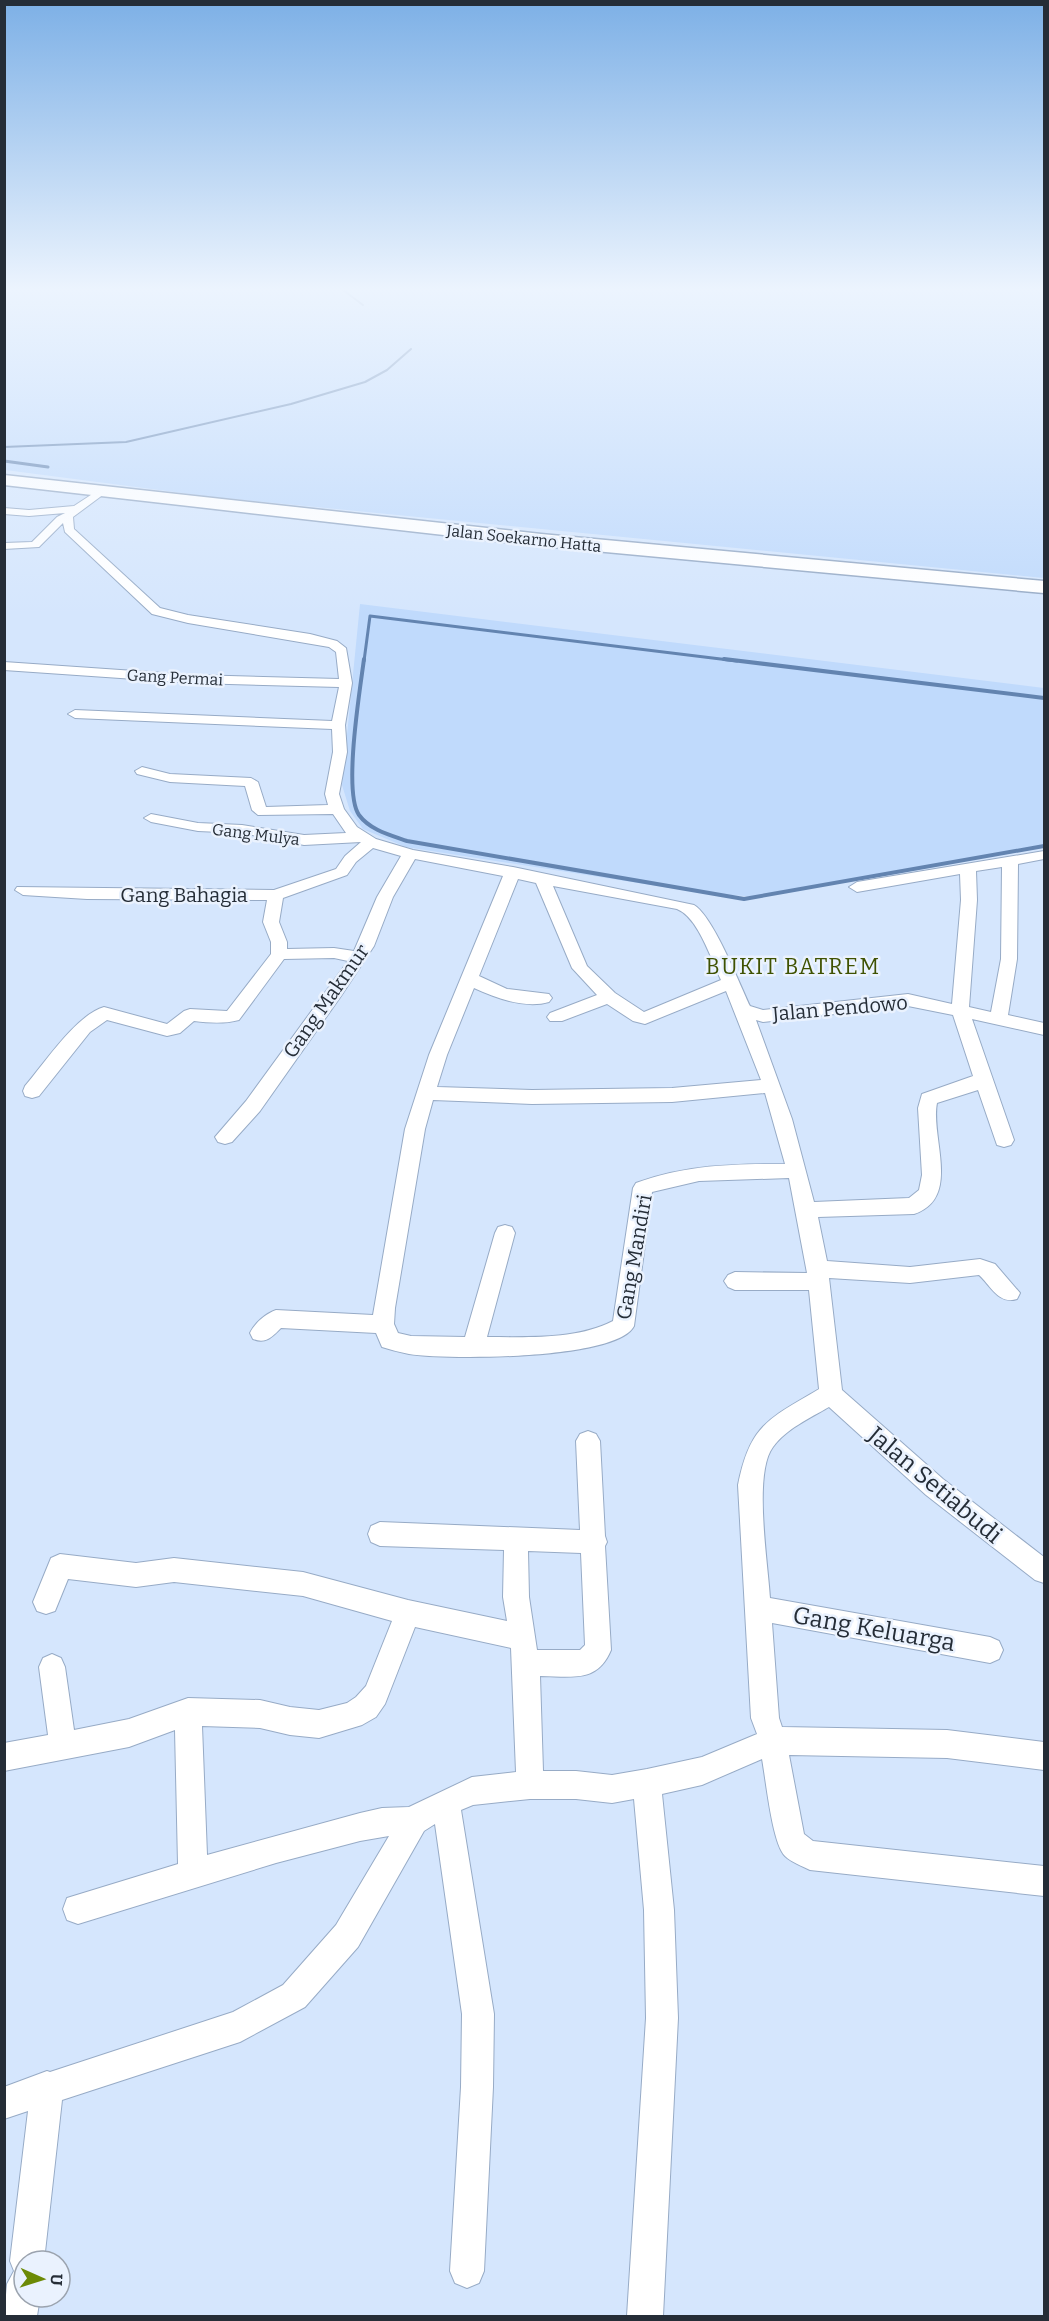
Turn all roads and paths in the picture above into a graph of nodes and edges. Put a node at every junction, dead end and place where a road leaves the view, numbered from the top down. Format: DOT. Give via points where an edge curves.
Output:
graph roads {
  1 [pos="4,480"];
  2 [pos="4,487"];
  3 [pos="97,495"];
  4 [pos="72,512"];
  5 [pos="7,514"];
  6 [pos="4,546"];
  7 [pos="1044,587"];
  8 [pos="1044,594"];
  9 [pos="4,666"];
  10 [pos="346,683"];
  11 [pos="75,714"];
  12 [pos="338,725"];
  13 [pos="142,771"];
  14 [pos="337,809"];
  15 [pos="151,818"];
  16 [pos="366,839"];
  17 [pos="410,854"];
  18 [pos="1044,855"];
  19 [pos="1010,860"];
  20 [pos="968,869"];
  21 [pos="513,872"];
  22 [pos="542,878"];
  23 [pos="856,887"];
  24 [pos="23,890"];
  25 [pos="276,895"];
  26 [pos="279,954"];
  27 [pos="358,957"];
  28 [pos="470,979"];
  29 [pos="731,982"];
  30 [pos="609,997"];
  31 [pos="543,998"];
  32 [pos="742,1010"];
  33 [pos="960,1010"];
  34 [pos="556,1017"];
  35 [pos="999,1018"];
  36 [pos="1044,1029"];
  37 [pos="983,1078"];
  38 [pos="771,1086"];
  39 [pos="32,1091"];
  40 [pos="426,1093"];
  41 [pos="225,1137"];
  42 [pos="1004,1140"];
  43 [pos="796,1171"];
  44 [pos="807,1215"];
  45 [pos="505,1233"];
  46 [pos="818,1276"];
  47 [pos="735,1281"];
  48 [pos="1009,1293"];
  49 [pos="382,1324"];
  50 [pos="261,1333"];
  51 [pos="473,1346"];
  52 [pos="831,1394"];
  53 [pos="588,1441"];
  54 [pos="380,1534"];
  55 [pos="516,1541"];
  56 [pos="595,1542"];
  57 [pos="1044,1571"];
  58 [pos="46,1602"];
  59 [pos="758,1608"];
  60 [pos="408,1613"];
  61 [pos="520,1637"];
  62 [pos="990,1650"];
  63 [pos="526,1663"];
  64 [pos="52,1667"];
  65 [pos="188,1712"];
  66 [pos="772,1741"];
  67 [pos="64,1745"];
  68 [pos="1044,1756"];
  69 [pos="4,1757"];
  70 [pos="647,1783"];
  71 [pos="530,1785"];
  72 [pos="446,1804"];
  73 [pos="414,1821"];
  74 [pos="193,1874"];
  75 [pos="1044,1881"];
  76 [pos="78,1909"];
  77 [pos="47,2088"];
  78 [pos="4,2103"];
  79 [pos="28,2249"];
  80 [pos="467,2271"];
  81 [pos="645,2316"];
  1 -- 3 [label="highway, Jalan Soekarno Hatta"];
  2 -- 3 [label="highway, Jalan Soekarno Hatta"];
  3 -- 4 [label="street"];
  3 -- 7 [label="highway, Jalan Soekarno Hatta"];
  3 -- 8 [label="highway, Jalan Soekarno Hatta" via="481,540"];
  4 -- 5 [label="street"];
  4 -- 6 [label="street" via="35,545"];
  4 -- 10 [label="street" via="67,525 73,536 153,610 188,620 333,644 342,651"];
  9 -- 10 [label="street, Gang Permai" via="193,679"];
  10 -- 12 [label="street"];
  11 -- 12 [label="street"];
  12 -- 14 [label="street" via="340,752 332,794"];
  13 -- 14 [label="street" via="170,778 251,782 259,810 266,812"];
  14 -- 16 [label="street" via="352,830"];
  15 -- 16 [label="street, Gang Mulya" via="304,840"];
  16 -- 17 [label="street"];
  16 -- 25 [label="street, Gang Bahagia" via="342,872"];
  17 -- 21 [label="street"];
  17 -- 27 [label="street, Gang Makmur"];
  18 -- 19 [label="street"];
  19 -- 20 [label="street"];
  19 -- 35 [label="street" via="1009,959"];
  20 -- 23 [label="street"];
  20 -- 33 [label="street"];
  21 -- 22 [label="street"];
  21 -- 28 [label="street"];
  22 -- 29 [label="street" via="687,908 696,914"];
  22 -- 30 [label="street" via="580,968"];
  24 -- 25 [label="street, Gang Bahagia"];
  25 -- 26 [label="street" via="271,922"];
  26 -- 27 [label="street" via="334,952"];
  26 -- 39 [label="street" via="237,1013 228,1017 190,1015 167,1030 104,1013 84,1028"];
  27 -- 41 [label="street, Gang Makmur" via="253,1106"];
  28 -- 31 [label="street" via="512,997"];
  28 -- 40 [label="street"];
  29 -- 30 [label="street" via="645,1018"];
  29 -- 32 [label="street"];
  30 -- 34 [label="street"];
  32 -- 33 [label="street, Jalan Pendowo" via="763,1016 908,1000"];
  32 -- 38 [label="street"];
  33 -- 35 [label="street, Jalan Pendowo"];
  33 -- 37 [label="street"];
  35 -- 36 [label="street, Jalan Pendowo"];
  37 -- 42 [label="street"];
  37 -- 44 [label="street" via="929,1099 932,1174 928,1193 914,1206 846,1209 831,1217"];
  38 -- 40 [label="street" via="661,1095 532,1097"];
  38 -- 43 [label="street"];
  40 -- 49 [label="street" via="415,1129"];
  43 -- 44 [label="street"];
  43 -- 51 [label="street, Gang Mandiri" via="688,1174 643,1188 623,1326 610,1335 549,1344"];
  44 -- 46 [label="street"];
  45 -- 51 [label="street"];
  46 -- 47 [label="street"];
  46 -- 48 [label="street" via="910,1275 980,1267 988,1269"];
  46 -- 52 [label="street"];
  49 -- 50 [label="street" via="276,1319"];
  49 -- 51 [label="street" via="390,1340 411,1345"];
  52 -- 57 [label="street, Jalan Setiabudi" via="902,1461"];
  52 -- 59 [label="street" via="765,1439 754,1461 750,1485"];
  53 -- 56 [label="street"];
  54 -- 55 [label="street"];
  55 -- 56 [label="street"];
  55 -- 61 [label="street"];
  56 -- 63 [label="street" via="595,1656 586,1663"];
  58 -- 60 [label="street" via="58,1568 64,1565 136,1575 174,1570 303,1584"];
  59 -- 62 [label="street, Gang Keluarga"];
  59 -- 66 [label="street" via="763,1699"];
  60 -- 61 [label="street"];
  60 -- 65 [label="street" via="376,1695 366,1707 351,1715 319,1724 260,1714"];
  61 -- 63 [label="street"];
  63 -- 71 [label="street"];
  64 -- 67 [label="street"];
  65 -- 67 [label="street" via="129,1733"];
  65 -- 74 [label="street"];
  66 -- 68 [label="street" via="947,1744"];
  66 -- 70 [label="street" via="702,1771"];
  66 -- 75 [label="street" via="786,1826 791,1840 803,1852"];
  67 -- 69 [label="street"];
  70 -- 71 [label="street" via="612,1789"];
  70 -- 81 [label="street" via="660,1922 662,2018"];
  71 -- 72 [label="street" via="472,1791"];
  72 -- 73 [label="street"];
  72 -- 80 [label="street" via="478,2014"];
  73 -- 74 [label="street" via="374,1823"];
  73 -- 77 [label="street" via="347,1936 294,1996 240,2026"];
  74 -- 76 [label="street"];
  77 -- 78 [label="street"];
  77 -- 79 [label="street"];
}
